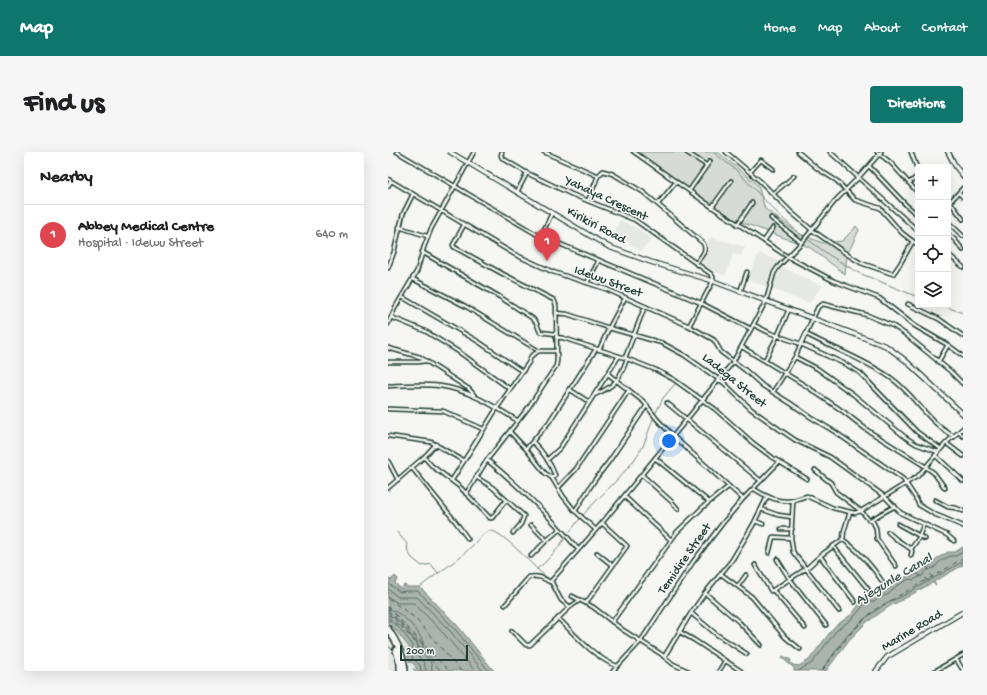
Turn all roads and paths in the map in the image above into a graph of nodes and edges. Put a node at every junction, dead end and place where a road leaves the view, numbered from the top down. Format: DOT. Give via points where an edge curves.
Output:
graph roads {
  1 [pos="397,152"];
  2 [pos="450,152"];
  3 [pos="474,152"];
  4 [pos="502,152"];
  5 [pos="544,152"];
  6 [pos="634,152"];
  7 [pos="686,152"];
  8 [pos="726,152"];
  9 [pos="798,152"];
  10 [pos="830,152"];
  11 [pos="911,152"];
  12 [pos="879,153"];
  13 [pos="949,153"];
  14 [pos="710,161"];
  15 [pos="468,163"];
  16 [pos="915,164"];
  17 [pos="706,165"];
  18 [pos="869,166"];
  19 [pos="773,169"];
  20 [pos="528,172"];
  21 [pos="750,172"];
  22 [pos="598,176"];
  23 [pos="794,176"];
  24 [pos="963,176"];
  25 [pos="858,178"];
  26 [pos="915,178"];
  27 [pos="388,179"];
  28 [pos="391,181"];
  29 [pos="731,181"];
  30 [pos="676,182"];
  31 [pos="909,183"];
  32 [pos="388,186"];
  33 [pos="455,187"];
  34 [pos="963,188"];
  35 [pos="845,190"];
  36 [pos="915,190"];
  37 [pos="689,191"];
  38 [pos="517,192"];
  39 [pos="959,193"];
  40 [pos="413,194"];
  41 [pos="773,194"];
  42 [pos="963,197"];
  43 [pos="588,201"];
  44 [pos="951,201"];
  45 [pos="752,202"];
  46 [pos="658,204"];
  47 [pos="951,205"];
  48 [pos="712,207"];
  49 [pos="440,211"];
  50 [pos="552,213"];
  51 [pos="915,213"];
  52 [pos="771,218"];
  53 [pos="963,219"];
  54 [pos="464,225"];
  55 [pos="737,225"];
  56 [pos="951,225"];
  57 [pos="915,227"];
  58 [pos="399,228"];
  59 [pos="773,228"];
  60 [pos="811,231"];
  61 [pos="427,236"];
  62 [pos="541,236"];
  63 [pos="950,236"];
  64 [pos="963,236"];
  65 [pos="764,241"];
  66 [pos="802,241"];
  67 [pos="963,250"];
  68 [pos="422,252"];
  69 [pos="788,257"];
  70 [pos="951,257"];
  71 [pos="599,260"];
  72 [pos="696,263"];
  73 [pos="963,267"];
  74 [pos="388,268"];
  75 [pos="747,272"];
  76 [pos="413,279"];
  77 [pos="713,281"];
  78 [pos="587,283"];
  79 [pos="740,292"];
  80 [pos="402,297"];
  81 [pos="625,298"];
  82 [pos="766,301"];
  83 [pos="701,303"];
  84 [pos="908,304"];
  85 [pos="644,306"];
  86 [pos="789,309"];
  87 [pos="556,313"];
  88 [pos="391,316"];
  89 [pos="812,318"];
  90 [pos="388,324"];
  91 [pos="754,325"];
  92 [pos="689,326"];
  93 [pos="609,328"];
  94 [pos="752,329"];
  95 [pos="806,334"];
  96 [pos="556,335"];
  97 [pos="635,335"];
  98 [pos="778,336"];
  99 [pos="963,336"];
  100 [pos="801,344"];
  101 [pos="948,345"];
  102 [pos="532,347"];
  103 [pos="742,347"];
  104 [pos="388,348"];
  105 [pos="596,349"];
  106 [pos="600,350"];
  107 [pos="539,351"];
  108 [pos="556,351"];
  109 [pos="531,356"];
  110 [pos="620,356"];
  111 [pos="963,356"];
  112 [pos="795,357"];
  113 [pos="626,359"];
  114 [pos="765,360"];
  115 [pos="426,361"];
  116 [pos="388,362"];
  117 [pos="733,362"];
  118 [pos="938,362"];
  119 [pos="523,372"];
  120 [pos="608,374"];
  121 [pos="785,374"];
  122 [pos="718,379"];
  123 [pos="618,381"];
  124 [pos="963,384"];
  125 [pos="388,386"];
  126 [pos="510,389"];
  127 [pos="569,389"];
  128 [pos="629,390"];
  129 [pos="773,392"];
  130 [pos="594,395"];
  131 [pos="476,397"];
  132 [pos="703,399"];
  133 [pos="589,402"];
  134 [pos="667,403"];
  135 [pos="647,405"];
  136 [pos="497,408"];
  137 [pos="388,409"];
  138 [pos="963,414"];
  139 [pos="687,419"];
  140 [pos="518,421"];
  141 [pos="963,428"];
  142 [pos="483,429"];
  143 [pos="510,432"];
  144 [pos="959,432"];
  145 [pos="388,436"];
  146 [pos="673,436"];
  147 [pos="963,436"];
  148 [pos="954,437"];
  149 [pos="533,442"];
  150 [pos="946,443"];
  151 [pos="436,444"];
  152 [pos="526,449"];
  153 [pos="941,449"];
  154 [pos="937,454"];
  155 [pos="963,456"];
  156 [pos="424,457"];
  157 [pos="655,458"];
  158 [pos="487,460"];
  159 [pos="547,460"];
  160 [pos="388,461"];
  161 [pos="464,461"];
  162 [pos="779,462"];
  163 [pos="927,467"];
  164 [pos="412,468"];
  165 [pos="815,470"];
  166 [pos="642,475"];
  167 [pos="476,477"];
  168 [pos="552,478"];
  169 [pos="807,479"];
  170 [pos="398,480"];
  171 [pos="452,480"];
  172 [pos="761,481"];
  173 [pos="963,481"];
  174 [pos="906,483"];
  175 [pos="728,487"];
  176 [pos="388,488"];
  177 [pos="558,488"];
  178 [pos="945,488"];
  179 [pos="754,489"];
  180 [pos="466,494"];
  181 [pos="624,496"];
  182 [pos="884,496"];
  183 [pos="766,497"];
  184 [pos="742,499"];
  185 [pos="506,500"];
  186 [pos="935,500"];
  187 [pos="793,501"];
  188 [pos="708,502"];
  189 [pos="895,506"];
  190 [pos="678,509"];
  191 [pos="762,509"];
  192 [pos="575,511"];
  193 [pos="861,511"];
  194 [pos="963,511"];
  195 [pos="850,512"];
  196 [pos="792,516"];
  197 [pos="869,520"];
  198 [pos="755,521"];
  199 [pos="602,523"];
  200 [pos="762,524"];
  201 [pos="898,524"];
  202 [pos="924,524"];
  203 [pos="531,525"];
  204 [pos="963,526"];
  205 [pos="560,529"];
  206 [pos="781,529"];
  207 [pos="792,529"];
  208 [pos="596,530"];
  209 [pos="888,532"];
  210 [pos="513,533"];
  211 [pos="919,536"];
  212 [pos="791,538"];
  213 [pos="468,539"];
  214 [pos="842,539"];
  215 [pos="925,539"];
  216 [pos="671,540"];
  217 [pos="546,541"];
  218 [pos="954,541"];
  219 [pos="833,546"];
  220 [pos="578,549"];
  221 [pos="911,549"];
  222 [pos="597,553"];
  223 [pos="769,553"];
  224 [pos="911,555"];
  225 [pos="531,556"];
  226 [pos="820,556"];
  227 [pos="777,559"];
  228 [pos="612,565"];
  229 [pos="755,565"];
  230 [pos="896,566"];
  231 [pos="807,568"];
  232 [pos="721,574"];
  233 [pos="746,575"];
  234 [pos="789,578"];
  235 [pos="551,580"];
  236 [pos="884,584"];
  237 [pos="738,586"];
  238 [pos="868,589"];
  239 [pos="773,590"];
  240 [pos="705,594"];
  241 [pos="572,596"];
  242 [pos="580,600"];
  243 [pos="855,602"];
  244 [pos="586,603"];
  245 [pos="505,605"];
  246 [pos="570,607"];
  247 [pos="839,611"];
  248 [pos="963,612"];
  249 [pos="691,613"];
  250 [pos="558,618"];
  251 [pos="612,622"];
  252 [pos="826,625"];
  253 [pos="805,628"];
  254 [pos="388,629"];
  255 [pos="512,631"];
  256 [pos="680,632"];
  257 [pos="388,635"];
  258 [pos="640,642"];
  259 [pos="761,644"];
  260 [pos="800,649"];
  261 [pos="747,654"];
  262 [pos="963,655"];
  263 [pos="664,657"];
  264 [pos="956,659"];
  265 [pos="725,661"];
  266 [pos="617,666"];
  267 [pos="963,670"];
  268 [pos="400,671"];
  269 [pos="405,671"];
  270 [pos="613,671"];
  271 [pos="688,671"];
  272 [pos="719,671"];
  273 [pos="741,671"];
  274 [pos="876,671"];
  275 [pos="935,671"];
  1 -- 33 [label="street"];
  2 -- 15 [label="main road, Kirikiri Road"];
  3 -- 15 [label="street"];
  4 -- 20 [label="street, Yahaya Crescent" via="501,157"];
  5 -- 22 [label="street"];
  6 -- 30 [label="street"];
  7 -- 17 [label="street"];
  8 -- 21 [label="street"];
  9 -- 35 [label="street"];
  10 -- 25 [label="street"];
  11 -- 16 [label="street"];
  12 -- 18 [label="street"];
  12 -- 31 [label="street"];
  13 -- 24 [label="main road"];
  14 -- 17 [label="street"];
  15 -- 33 [label="street"];
  15 -- 38 [label="main road, Kirikiri Road"];
  17 -- 37 [label="street"];
  18 -- 25 [label="street"];
  18 -- 51 [label="street"];
  19 -- 21 [label="street" via="761,160"];
  20 -- 38 [label="street"];
  20 -- 43 [label="street, Yahaya Crescent"];
  21 -- 41 [label="street"];
  22 -- 43 [label="street"];
  22 -- 46 [label="street" via="603,171 613,174 638,188"];
  23 -- 41 [label="street"];
  25 -- 35 [label="street"];
  25 -- 57 [label="street"];
  26 -- 31 [label="street"];
  27 -- 28 [label="street, Idewu Street"];
  28 -- 32 [label="street"];
  28 -- 40 [label="street, Idewu Street"];
  29 -- 48 [label="street"];
  30 -- 37 [label="street"];
  30 -- 46 [label="street"];
  31 -- 36 [label="street"];
  33 -- 49 [label="street"];
  33 -- 62 [label="street"];
  34 -- 39 [label="street"];
  35 -- 60 [label="street"];
  35 -- 60 [label="street" via="855,200 880,208 902,233 914,242 892,274 861,263"];
  37 -- 48 [label="street"];
  38 -- 50 [label="main road, Kirikiri Road"];
  39 -- 42 [label="street"];
  39 -- 44 [label="street"];
  40 -- 49 [label="street, Idewu Street"];
  40 -- 58 [label="street"];
  41 -- 60 [label="street"];
  43 -- 72 [label="street, Yahaya Crescent" via="635,220"];
  45 -- 55 [label="street"];
  46 -- 72 [label="street" via="703,242 706,250"];
  47 -- 53 [label="street"];
  48 -- 55 [label="street"];
  49 -- 54 [label="street, Idewu Street"];
  49 -- 61 [label="street"];
  50 -- 62 [label="street"];
  50 -- 77 [label="main road, Kirikiri Road" via="618,250"];
  52 -- 66 [label="street"];
  54 -- 78 [label="street, Idewu Street" via="542,268"];
  54 -- 87 [label="street" via="454,247 554,300"];
  55 -- 65 [label="street"];
  56 -- 64 [label="street"];
  58 -- 61 [label="street"];
  58 -- 74 [label="street"];
  59 -- 65 [label="street"];
  60 -- 66 [label="street"];
  61 -- 68 [label="street"];
  62 -- 71 [label="street"];
  63 -- 67 [label="street"];
  65 -- 69 [label="street"];
  66 -- 69 [label="street"];
  68 -- 76 [label="street"];
  68 -- 96 [label="street" via="535,320 540,332"];
  69 -- 82 [label="street" via="774,273"];
  69 -- 101 [label="street" via="834,281 879,298 915,326"];
  70 -- 73 [label="street"];
  71 -- 78 [label="street"];
  71 -- 83 [label="street"];
  72 -- 77 [label="street, Yahaya Crescent" via="711,274"];
  75 -- 79 [label="street"];
  76 -- 80 [label="street"];
  76 -- 102 [label="street" via="465,306"];
  77 -- 79 [label="main road, Kirikiri Road"];
  77 -- 83 [label="street"];
  78 -- 81 [label="street, Idewu Street"];
  79 -- 82 [label="main road, Kirikiri Road"];
  80 -- 88 [label="street"];
  80 -- 119 [label="street" via="479,342"];
  81 -- 85 [label="street, Idewu Street"];
  81 -- 93 [label="street"];
  82 -- 86 [label="main road, Kirikiri Road"];
  82 -- 91 [label="street"];
  83 -- 92 [label="street"];
  83 -- 94 [label="street"];
  84 -- 99 [label="street" via="939,319"];
  85 -- 92 [label="street, Idewu Street"];
  85 -- 97 [label="street"];
  86 -- 89 [label="main road, Kirikiri Road"];
  86 -- 98 [label="street"];
  87 -- 93 [label="street, Ladega Street" via="567,314"];
  87 -- 96 [label="street"];
  88 -- 90 [label="street"];
  88 -- 126 [label="street" via="425,331"];
  89 -- 95 [label="street"];
  89 -- 118 [label="street" via="818,307 823,304 867,315 893,326"];
  89 -- 138 [label="main road, Kirikiri Road" via="886,346 905,360"];
  91 -- 94 [label="street"];
  91 -- 98 [label="street"];
  92 -- 117 [label="street, Idewu Street" via="714,340 718,350"];
  93 -- 97 [label="street, Ladega Street"];
  93 -- 106 [label="street"];
  94 -- 103 [label="street"];
  95 -- 100 [label="street"];
  95 -- 148 [label="street" via="855,356 891,378 904,388 938,426"];
  96 -- 105 [label="street"];
  96 -- 108 [label="street"];
  97 -- 113 [label="street"];
  97 -- 122 [label="street, Ladega Street" via="662,343 684,354"];
  98 -- 100 [label="street"];
  98 -- 114 [label="street"];
  100 -- 112 [label="street"];
  100 -- 153 [label="street" via="860,373 917,432"];
  101 -- 111 [label="street"];
  101 -- 118 [label="street"];
  102 -- 107 [label="street"];
  102 -- 109 [label="street"];
  103 -- 114 [label="street"];
  103 -- 117 [label="street"];
  104 -- 115 [label="street"];
  105 -- 106 [label="street"];
  105 -- 127 [label="street"];
  106 -- 110 [label="street"];
  107 -- 108 [label="street"];
  107 -- 109 [label="street"];
  108 -- 140 [label="street" via="556,366"];
  109 -- 119 [label="street"];
  110 -- 113 [label="street"];
  110 -- 120 [label="street"];
  112 -- 121 [label="street"];
  112 -- 154 [label="street" via="818,369 854,395 905,437"];
  113 -- 123 [label="street"];
  113 -- 132 [label="street" via="656,370"];
  114 -- 121 [label="street"];
  115 -- 116 [label="street"];
  115 -- 131 [label="street" via="469,389"];
  117 -- 122 [label="street"];
  117 -- 129 [label="street, Idewu Street"];
  118 -- 124 [label="street"];
  119 -- 126 [label="street"];
  120 -- 123 [label="street"];
  120 -- 130 [label="street"];
  121 -- 129 [label="street"];
  121 -- 163 [label="street"];
  122 -- 132 [label="street"];
  122 -- 182 [label="street, Ladega Street" via="752,409 795,440 830,457"];
  123 -- 128 [label="street"];
  123 -- 130 [label="street"];
  125 -- 131 [label="street" via="440,386"];
  126 -- 136 [label="street"];
  127 -- 133 [label="street"];
  127 -- 149 [label="street"];
  128 -- 135 [label="street"];
  128 -- 177 [label="street" via="576,469"];
  129 -- 174 [label="street, Idewu Street" via="895,473"];
  130 -- 133 [label="street"];
  131 -- 136 [label="street"];
  132 -- 139 [label="street"];
  132 -- 162 [label="street"];
  133 -- 159 [label="street" via="560,448"];
  134 -- 139 [label="street"];
  135 -- 146 [label="street"];
  135 -- 192 [label="street"];
  136 -- 140 [label="street"];
  136 -- 142 [label="street"];
  137 -- 142 [label="street" via="443,410"];
  139 -- 146 [label="street"];
  139 -- 172 [label="street"];
  140 -- 143 [label="street"];
  141 -- 144 [label="street"];
  142 -- 161 [label="street"];
  143 -- 152 [label="street"];
  143 -- 158 [label="street"];
  144 -- 147 [label="street"];
  144 -- 148 [label="street"];
  145 -- 151 [label="street" via="425,440"];
  146 -- 157 [label="street"];
  146 -- 175 [label="street"];
  148 -- 150 [label="street"];
  149 -- 152 [label="street"];
  149 -- 159 [label="street"];
  150 -- 153 [label="street"];
  150 -- 155 [label="street"];
  151 -- 156 [label="street"];
  151 -- 161 [label="street"];
  152 -- 168 [label="street"];
  153 -- 154 [label="street"];
  154 -- 163 [label="street"];
  154 -- 173 [label="street"];
  156 -- 164 [label="street"];
  156 -- 171 [label="street"];
  157 -- 166 [label="street"];
  157 -- 188 [label="street"];
  158 -- 167 [label="street"];
  158 -- 205 [label="street" via="512,480"];
  159 -- 168 [label="street" via="555,475"];
  160 -- 170 [label="street"];
  161 -- 171 [label="street"];
  162 -- 169 [label="street"];
  162 -- 172 [label="street, Temidire Street"];
  163 -- 174 [label="street"];
  163 -- 178 [label="street"];
  164 -- 170 [label="street"];
  164 -- 213 [label="street"];
  165 -- 193 [label="street" via="831,483 836,492"];
  166 -- 181 [label="street"];
  166 -- 190 [label="street"];
  167 -- 180 [label="street"];
  167 -- 185 [label="street"];
  168 -- 177 [label="street"];
  170 -- 176 [label="street"];
  171 -- 180 [label="street"];
  172 -- 179 [label="street, Temidire Street"];
  174 -- 182 [label="street"];
  174 -- 204 [label="street, Idewu Street" via="919,506"];
  175 -- 184 [label="street"];
  175 -- 188 [label="street"];
  177 -- 192 [label="street"];
  179 -- 183 [label="street"];
  179 -- 184 [label="street, Temidire Street"];
  180 -- 185 [label="street" via="491,518"];
  181 -- 199 [label="street"];
  181 -- 216 [label="street"];
  182 -- 189 [label="street, Ladega Street"];
  182 -- 193 [label="street"];
  183 -- 187 [label="street"];
  183 -- 191 [label="street"];
  184 -- 258 [label="street, Temidire Street" via="693,562"];
  185 -- 210 [label="street" via="524,518"];
  186 -- 194 [label="street"];
  187 -- 195 [label="street" via="807,496 833,508"];
  187 -- 196 [label="street"];
  188 -- 216 [label="street"];
  189 -- 197 [label="street"];
  189 -- 202 [label="street, Ladega Street" via="901,513"];
  191 -- 196 [label="street" via="778,515"];
  191 -- 198 [label="street"];
  192 -- 208 [label="street"];
  193 -- 195 [label="street"];
  193 -- 197 [label="street"];
  195 -- 214 [label="street"];
  196 -- 207 [label="street"];
  197 -- 230 [label="street" via="876,528 876,536 882,547"];
  198 -- 200 [label="street"];
  198 -- 232 [label="street"];
  199 -- 208 [label="street"];
  199 -- 228 [label="street" via="626,544 626,548"];
  201 -- 211 [label="street"];
  202 -- 211 [label="street"];
  202 -- 218 [label="street, Ladega Street"];
  203 -- 217 [label="street"];
  205 -- 217 [label="street"];
  205 -- 220 [label="street"];
  206 -- 207 [label="street"];
  207 -- 212 [label="street"];
  208 -- 220 [label="street"];
  209 -- 221 [label="street"];
  211 -- 215 [label="street"];
  211 -- 221 [label="street"];
  212 -- 223 [label="street" via="773,537"];
  212 -- 231 [label="street" via="793,552"];
  214 -- 219 [label="street"];
  214 -- 236 [label="street" via="862,556"];
  216 -- 251 [label="street"];
  217 -- 225 [label="street"];
  219 -- 226 [label="street"];
  219 -- 238 [label="street"];
  220 -- 235 [label="street"];
  221 -- 224 [label="street"];
  222 -- 228 [label="street"];
  226 -- 231 [label="street"];
  226 -- 243 [label="street"];
  227 -- 234 [label="street"];
  228 -- 244 [label="street"];
  229 -- 239 [label="street" via="771,591"];
  231 -- 234 [label="street"];
  231 -- 247 [label="street"];
  232 -- 237 [label="street"];
  232 -- 240 [label="street"];
  233 -- 237 [label="street"];
  234 -- 239 [label="street"];
  234 -- 252 [label="street"];
  235 -- 245 [label="street" via="540,576 529,577"];
  235 -- 246 [label="street" via="561,600"];
  237 -- 260 [label="street" via="760,606 785,637"];
  239 -- 253 [label="street"];
  240 -- 249 [label="street"];
  240 -- 259 [label="street"];
  241 -- 242 [label="street"];
  242 -- 244 [label="street"];
  242 -- 246 [label="street"];
  244 -- 251 [label="street"];
  246 -- 250 [label="street"];
  248 -- 274 [label="main road, Marine Road" via="887,657"];
  249 -- 256 [label="street"];
  249 -- 261 [label="street" via="716,634"];
  250 -- 255 [label="street" via="530,645 526,645"];
  250 -- 266 [label="street" via="599,656"];
  251 -- 258 [label="street"];
  254 -- 269 [label="highway" via="396,642"];
  256 -- 263 [label="street"];
  256 -- 265 [label="street"];
  257 -- 268 [label="highway" via="398,655"];
  258 -- 263 [label="street"];
  258 -- 266 [label="street, Temidire Street"];
  262 -- 264 [label="street"];
  263 -- 271 [label="street"];
  264 -- 267 [label="street"];
  264 -- 275 [label="street"];
  265 -- 272 [label="street"];
  265 -- 273 [label="street"];
  266 -- 270 [label="street, Temidire Street"];
}
